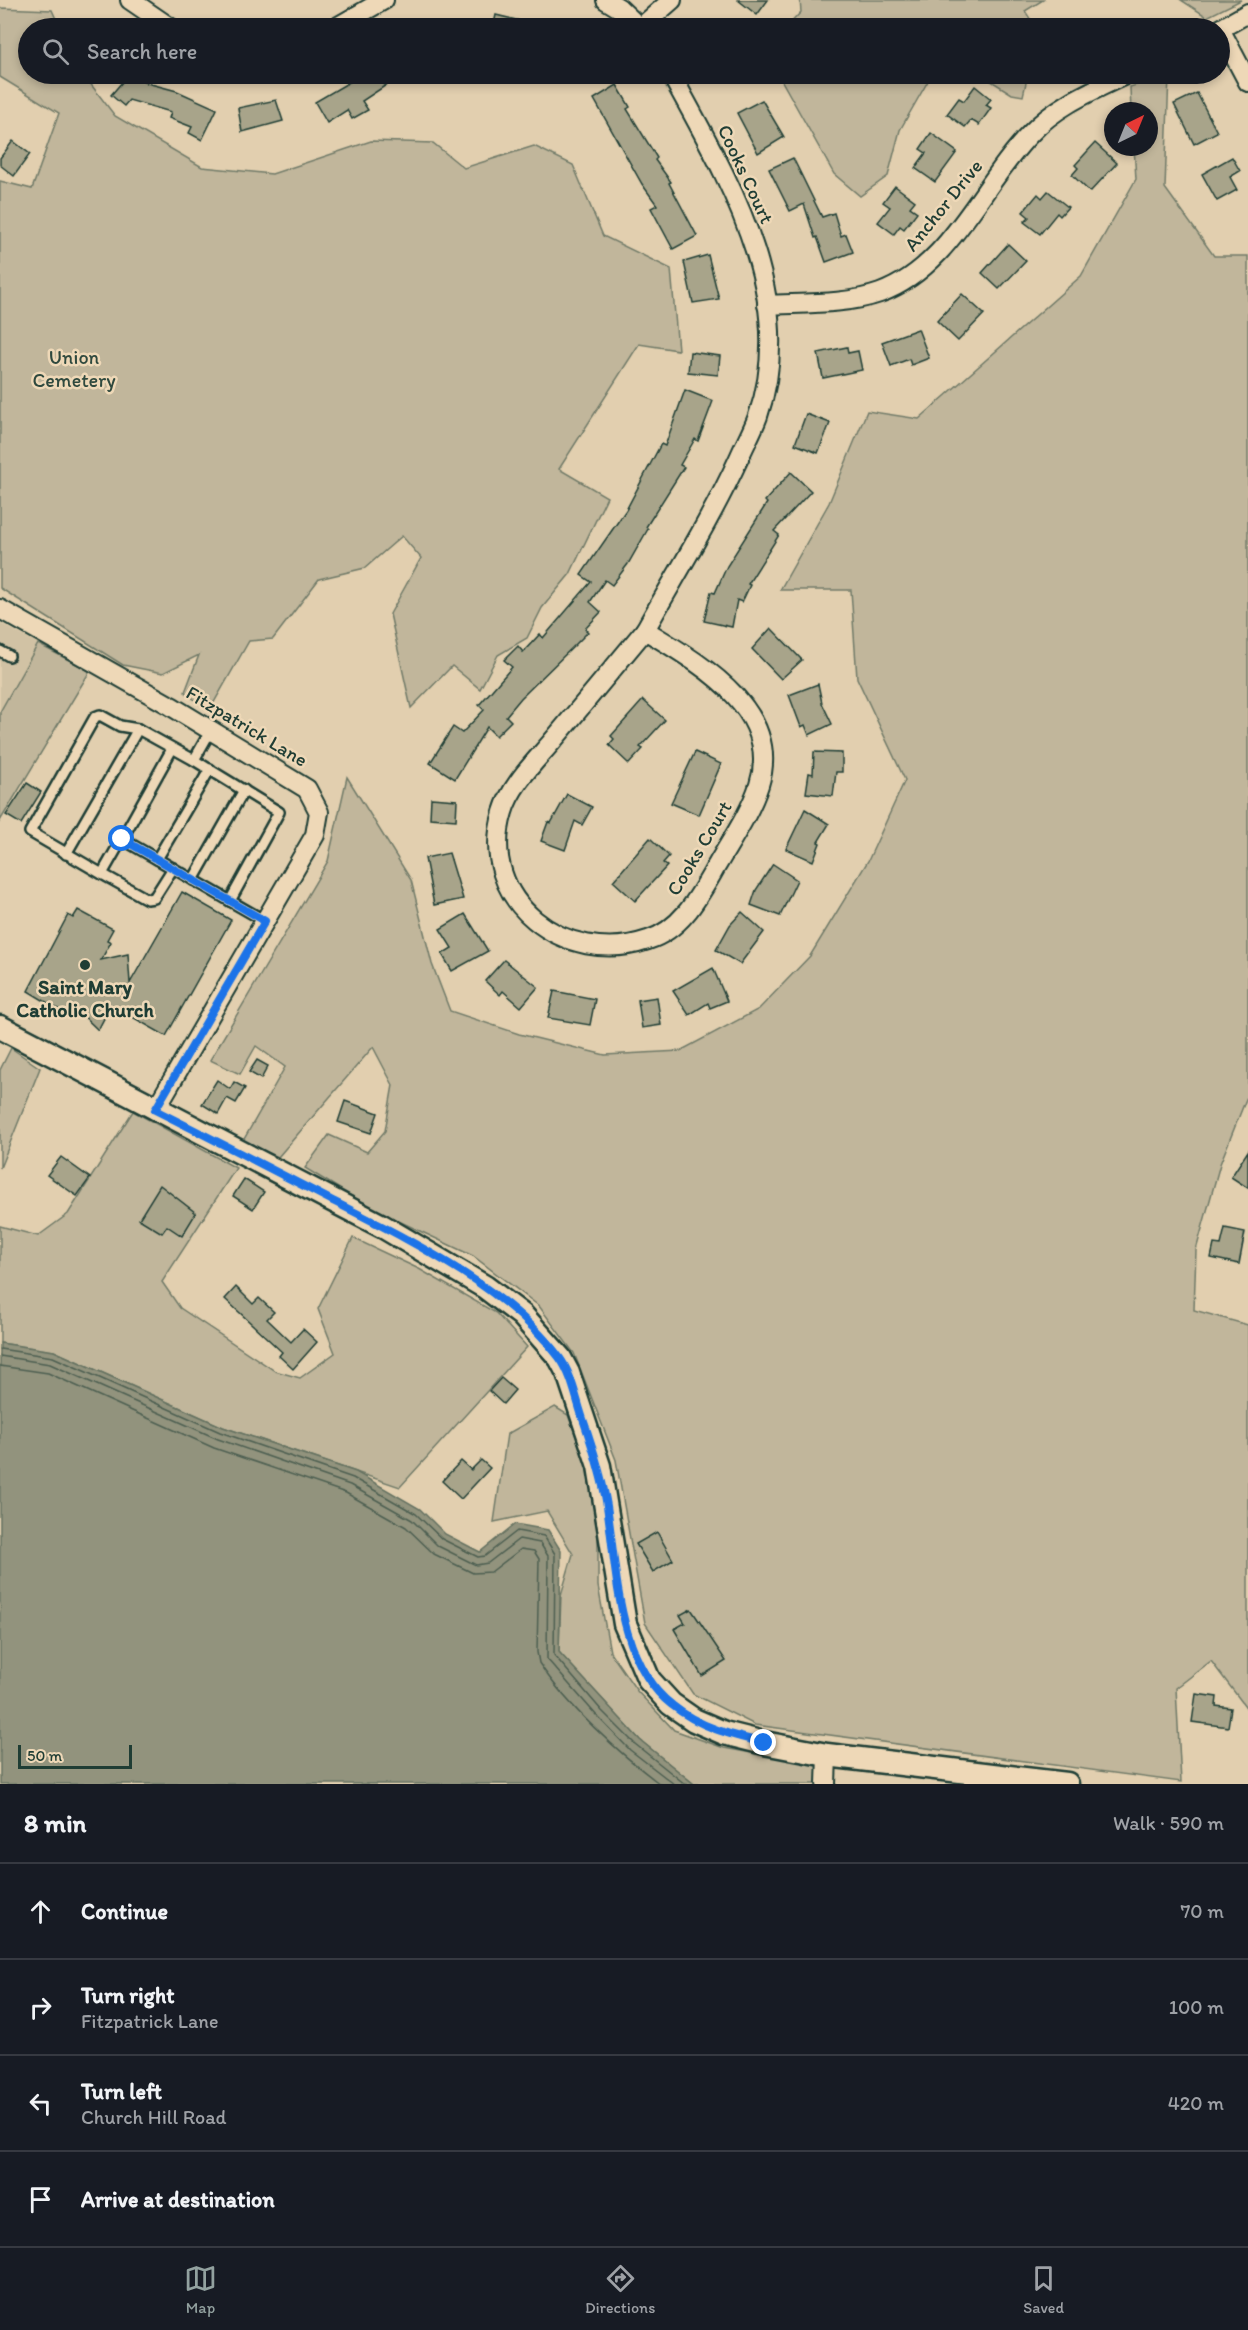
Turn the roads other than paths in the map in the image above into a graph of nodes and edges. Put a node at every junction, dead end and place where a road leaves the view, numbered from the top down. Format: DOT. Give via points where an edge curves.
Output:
graph roads {
  1 [pos="130,0"];
  2 [pos="384,0"];
  3 [pos="606,0"];
  4 [pos="672,0"];
  5 [pos="1248,13"];
  6 [pos="156,18"];
  7 [pos="352,18"];
  8 [pos="630,18"];
  9 [pos="651,18"];
  10 [pos="1230,24"];
  11 [pos="1230,49"];
  12 [pos="1248,82"];
  13 [pos="676,84"];
  14 [pos="1106,84"];
  15 [pos="767,305"];
  16 [pos="0,609"];
  17 [pos="645,630"];
  18 [pos="138,729"];
  19 [pos="211,730"];
  20 [pos="172,749"];
  21 [pos="194,760"];
  22 [pos="210,769"];
  23 [pos="244,790"];
  24 [pos="122,839"];
  25 [pos="66,854"];
  26 [pos="157,859"];
  27 [pos="173,868"];
  28 [pos="102,874"];
  29 [pos="193,880"];
  30 [pos="230,901"];
  31 [pos="265,921"];
  32 [pos="0,1027"];
  33 [pos="155,1110"];
  34 [pos="827,1755"];
  35 [pos="826,1784"];
  36 [pos="1067,1784"];
  1 -- 6 [label="street"];
  2 -- 7 [label="street"];
  3 -- 8 [label="street"];
  4 -- 9 [label="street"];
  5 -- 10 [label="street"];
  11 -- 12 [label="street"];
  13 -- 15 [label="street, Cooks Court" via="747,223"];
  14 -- 15 [label="street, Anchor Drive" via="1081,96 1033,131 944,246 926,266 898,285 878,294"];
  15 -- 17 [label="street, Cooks Court" via="768,370 758,416 725,487"];
  16 -- 19 [label="street, Fitzpatrick Lane"];
  17 -- 17 [label="street, Cooks Court" via="520,780 502,813 499,844 508,886 529,918 567,941 607,947 623,945 649,940 670,928 692,908 753,802 760,782 759,733 739,698 699,664"];
  18 -- 20 [label="lane"];
  18 -- 25 [label="lane"];
  18 -- 25 [label="lane" via="120,726 100,715 95,717 30,832"];
  19 -- 21 [label="lane"];
  19 -- 31 [label="street, Fitzpatrick Lane" via="307,789 319,812 315,835"];
  20 -- 21 [label="lane"];
  20 -- 24 [label="lane"];
  21 -- 22 [label="lane"];
  22 -- 23 [label="lane"];
  22 -- 26 [label="lane"];
  23 -- 29 [label="lane"];
  23 -- 30 [label="lane" via="279,812"];
  24 -- 26 [label="lane"];
  24 -- 28 [label="lane"];
  25 -- 28 [label="lane"];
  26 -- 27 [label="lane"];
  27 -- 28 [label="lane" via="150,900"];
  27 -- 29 [label="lane"];
  29 -- 30 [label="lane"];
  30 -- 31 [label="lane"];
  31 -- 33 [label="street, Fitzpatrick Lane"];
  32 -- 33 [label="street"];
  33 -- 34 [label="street" via="382,1226 485,1287 522,1315 560,1358 568,1373 599,1466 625,1624 649,1680 671,1704 724,1733"];
  34 -- 35 [label="street"];
  34 -- 36 [label="street"];
}
